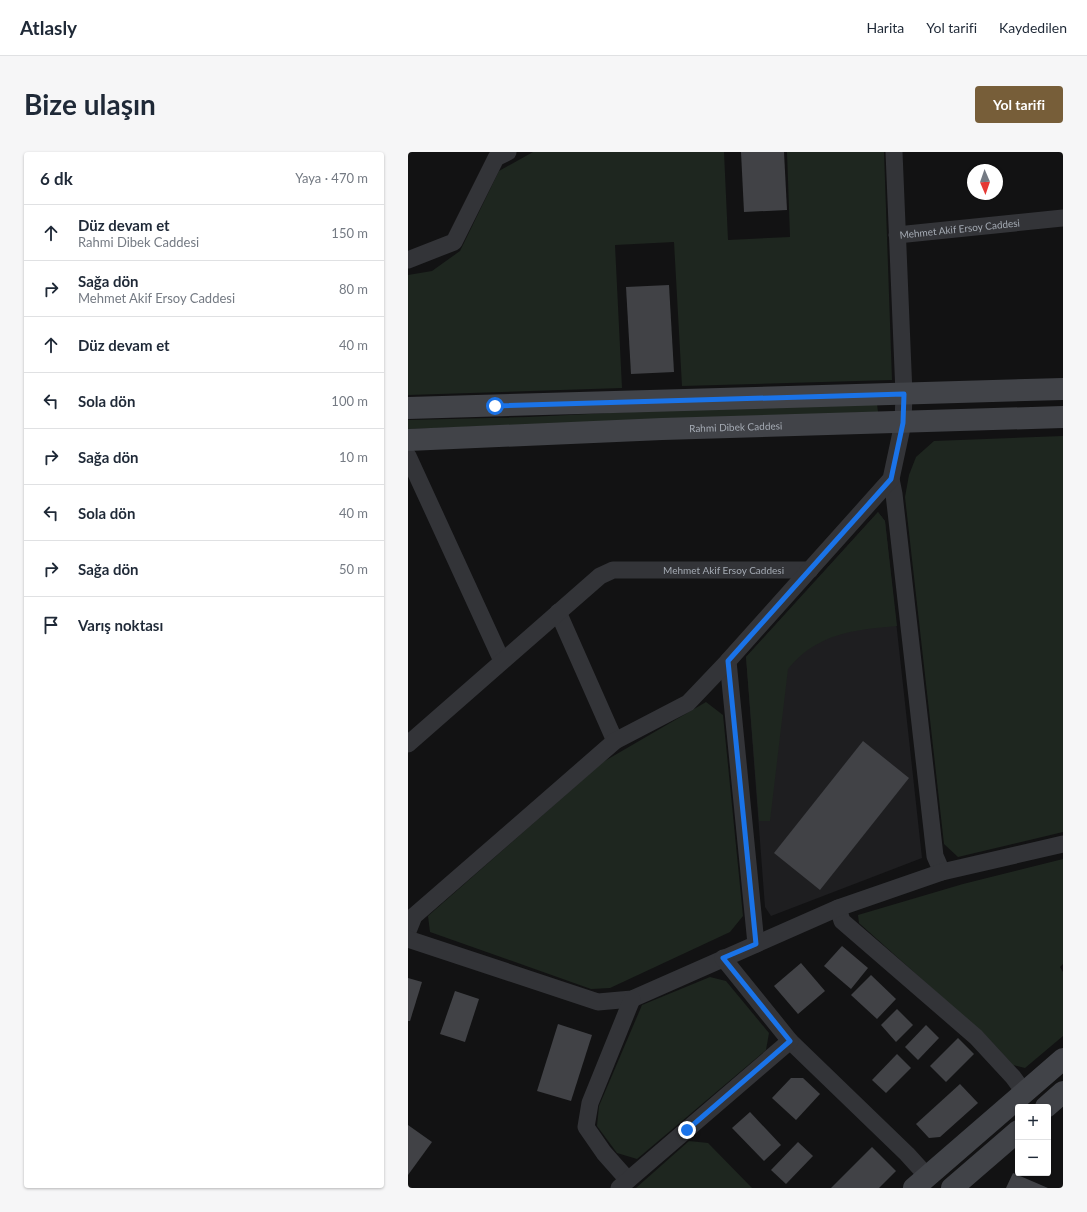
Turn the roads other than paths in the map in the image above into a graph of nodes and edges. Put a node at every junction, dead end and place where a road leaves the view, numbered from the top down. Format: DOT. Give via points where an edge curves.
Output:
graph roads {
  1 [pos="508,152"];
  2 [pos="894,152"];
  3 [pos="1063,218"];
  4 [pos="897,235"];
  5 [pos="408,260"];
  6 [pos="1063,389"];
  7 [pos="904,394"];
  8 [pos="408,408"];
  9 [pos="1063,417"];
  10 [pos="903,423"];
  11 [pos="408,440"];
  12 [pos="408,456"];
  13 [pos="891,479"];
  14 [pos="810,570"];
  15 [pos="558,612"];
  16 [pos="502,661"];
  17 [pos="728,661"];
  18 [pos="615,741"];
  19 [pos="408,744"];
  20 [pos="1063,844"];
  21 [pos="942,872"];
  22 [pos="838,908"];
  23 [pos="408,931"];
  24 [pos="408,939"];
  25 [pos="756,944"];
  26 [pos="723,958"];
  27 [pos="632,999"];
  28 [pos="790,1041"];
  29 [pos="1063,1059"];
  30 [pos="1024,1092"];
  31 [pos="1063,1092"];
  32 [pos="1049,1104"];
  33 [pos="1015,1134"];
  34 [pos="920,1182"];
  35 [pos="624,1184"];
  36 [pos="952,1188"];
  1 -- 5 [label="street" via="496,158 454,242"];
  2 -- 4 [label="street"];
  3 -- 4 [label="street, Mehmet Akif Ersoy Caddesi"];
  4 -- 7 [label="street, Mehmet Akif Ersoy Caddesi"];
  6 -- 7 [label="main road"];
  7 -- 8 [label="main road"];
  7 -- 10 [label="street, Mehmet Akif Ersoy Caddesi"];
  9 -- 10 [label="main road, Rahmi Dibek Caddesi"];
  10 -- 11 [label="main road, Rahmi Dibek Caddesi" via="662,429"];
  10 -- 13 [label="street, Mehmet Akif Ersoy Caddesi"];
  12 -- 16 [label="street"];
  13 -- 14 [label="street, Mehmet Akif Ersoy Caddesi"];
  13 -- 21 [label="street" via="935,856"];
  14 -- 15 [label="street, Mehmet Akif Ersoy Caddesi" via="613,570 600,576"];
  14 -- 17 [label="street"];
  15 -- 16 [label="street, Mehmet Akif Ersoy Caddesi"];
  15 -- 18 [label="street"];
  16 -- 19 [label="street, Mehmet Akif Ersoy Caddesi"];
  17 -- 18 [label="street" via="688,703"];
  17 -- 25 [label="street"];
  18 -- 23 [label="street" via="414,916"];
  20 -- 21 [label="street"];
  21 -- 22 [label="street"];
  22 -- 25 [label="street"];
  22 -- 30 [label="street" via="842,921 976,1038"];
  24 -- 27 [label="street" via="598,1002"];
  25 -- 26 [label="street"];
  26 -- 27 [label="street"];
  26 -- 28 [label="street"];
  27 -- 35 [label="street" via="590,1103 586,1128"];
  28 -- 34 [label="street" via="907,1154"];
  28 -- 35 [label="street"];
  29 -- 30 [label="main road"];
  30 -- 34 [label="main road"];
  31 -- 32 [label="main road"];
  33 -- 36 [label="main road"];
}
